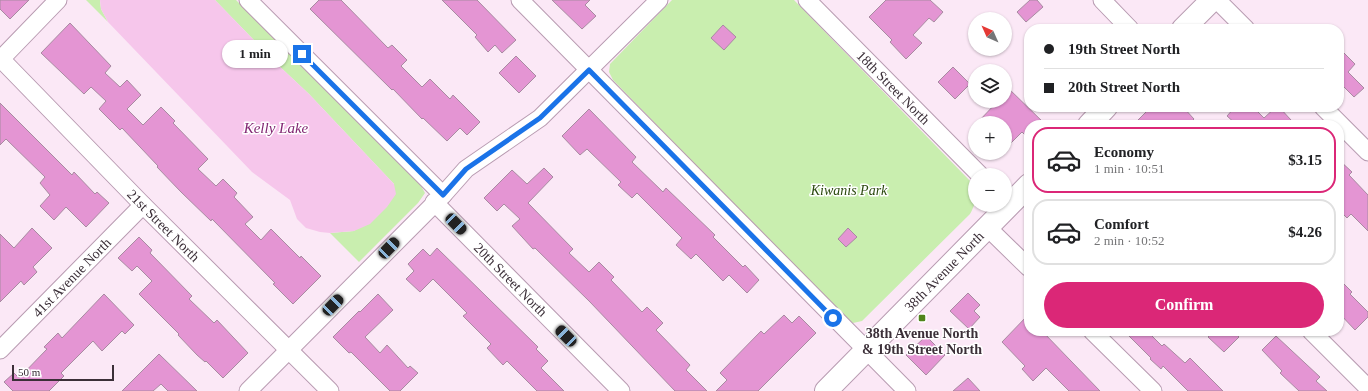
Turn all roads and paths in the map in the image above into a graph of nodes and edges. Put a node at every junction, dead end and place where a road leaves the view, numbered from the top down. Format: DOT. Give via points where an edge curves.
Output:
graph roads {
  1 [pos="58,0"];
  2 [pos="248,0"];
  3 [pos="520,0"];
  4 [pos="659,0"];
  5 [pos="807,0"];
  6 [pos="1102,0"];
  7 [pos="1212,0"];
  8 [pos="1217,0"];
  9 [pos="1125,24"];
  10 [pos="1189,24"];
  11 [pos="1241,24"];
  12 [pos="0,59"];
  13 [pos="589,70"];
  14 [pos="1328,112"];
  15 [pos="1336,120"];
  16 [pos="1344,128"];
  17 [pos="1368,152"];
  18 [pos="973,168"];
  19 [pos="1024,189"];
  20 [pos="438,199"];
  21 [pos="1012,199"];
  22 [pos="143,205"];
  23 [pos="1000,212"];
  24 [pos="987,227"];
  25 [pos="1024,263"];
  26 [pos="1097,336"];
  27 [pos="1316,336"];
  28 [pos="0,350"];
  29 [pos="288,350"];
  30 [pos="866,350"];
  31 [pos="1368,388"];
  32 [pos="248,391"];
  33 [pos="330,391"];
  34 [pos="621,391"];
  35 [pos="826,391"];
  36 [pos="906,391"];
  37 [pos="1153,391"];
  1 -- 12 [label="street"];
  2 -- 20 [label="street, 20th Street North"];
  3 -- 13 [label="street"];
  4 -- 13 [label="street"];
  5 -- 18 [label="street, 18th Street North"];
  6 -- 9 [label="street"];
  7 -- 10 [label="main road"];
  8 -- 11 [label="street"];
  12 -- 22 [label="street, 21st Street North"];
  13 -- 20 [label="street" via="540,118 466,169"];
  13 -- 30 [label="street"];
  14 -- 15 [label="street"];
  16 -- 17 [label="street"];
  19 -- 21 [label="main road, 38th Avenue North"];
  20 -- 29 [label="street"];
  20 -- 34 [label="street, 20th Street North"];
  22 -- 28 [label="street, 41st Avenue North"];
  22 -- 29 [label="street, 21st Street North"];
  23 -- 24 [label="main road, 38th Avenue North"];
  24 -- 25 [label="street"];
  24 -- 30 [label="main road, 38th Avenue North"];
  26 -- 37 [label="street"];
  27 -- 31 [label="street"];
  29 -- 32 [label="street"];
  29 -- 33 [label="street, 21st Street North"];
  30 -- 35 [label="main road, 38th Avenue North"];
  30 -- 36 [label="street"];
}
